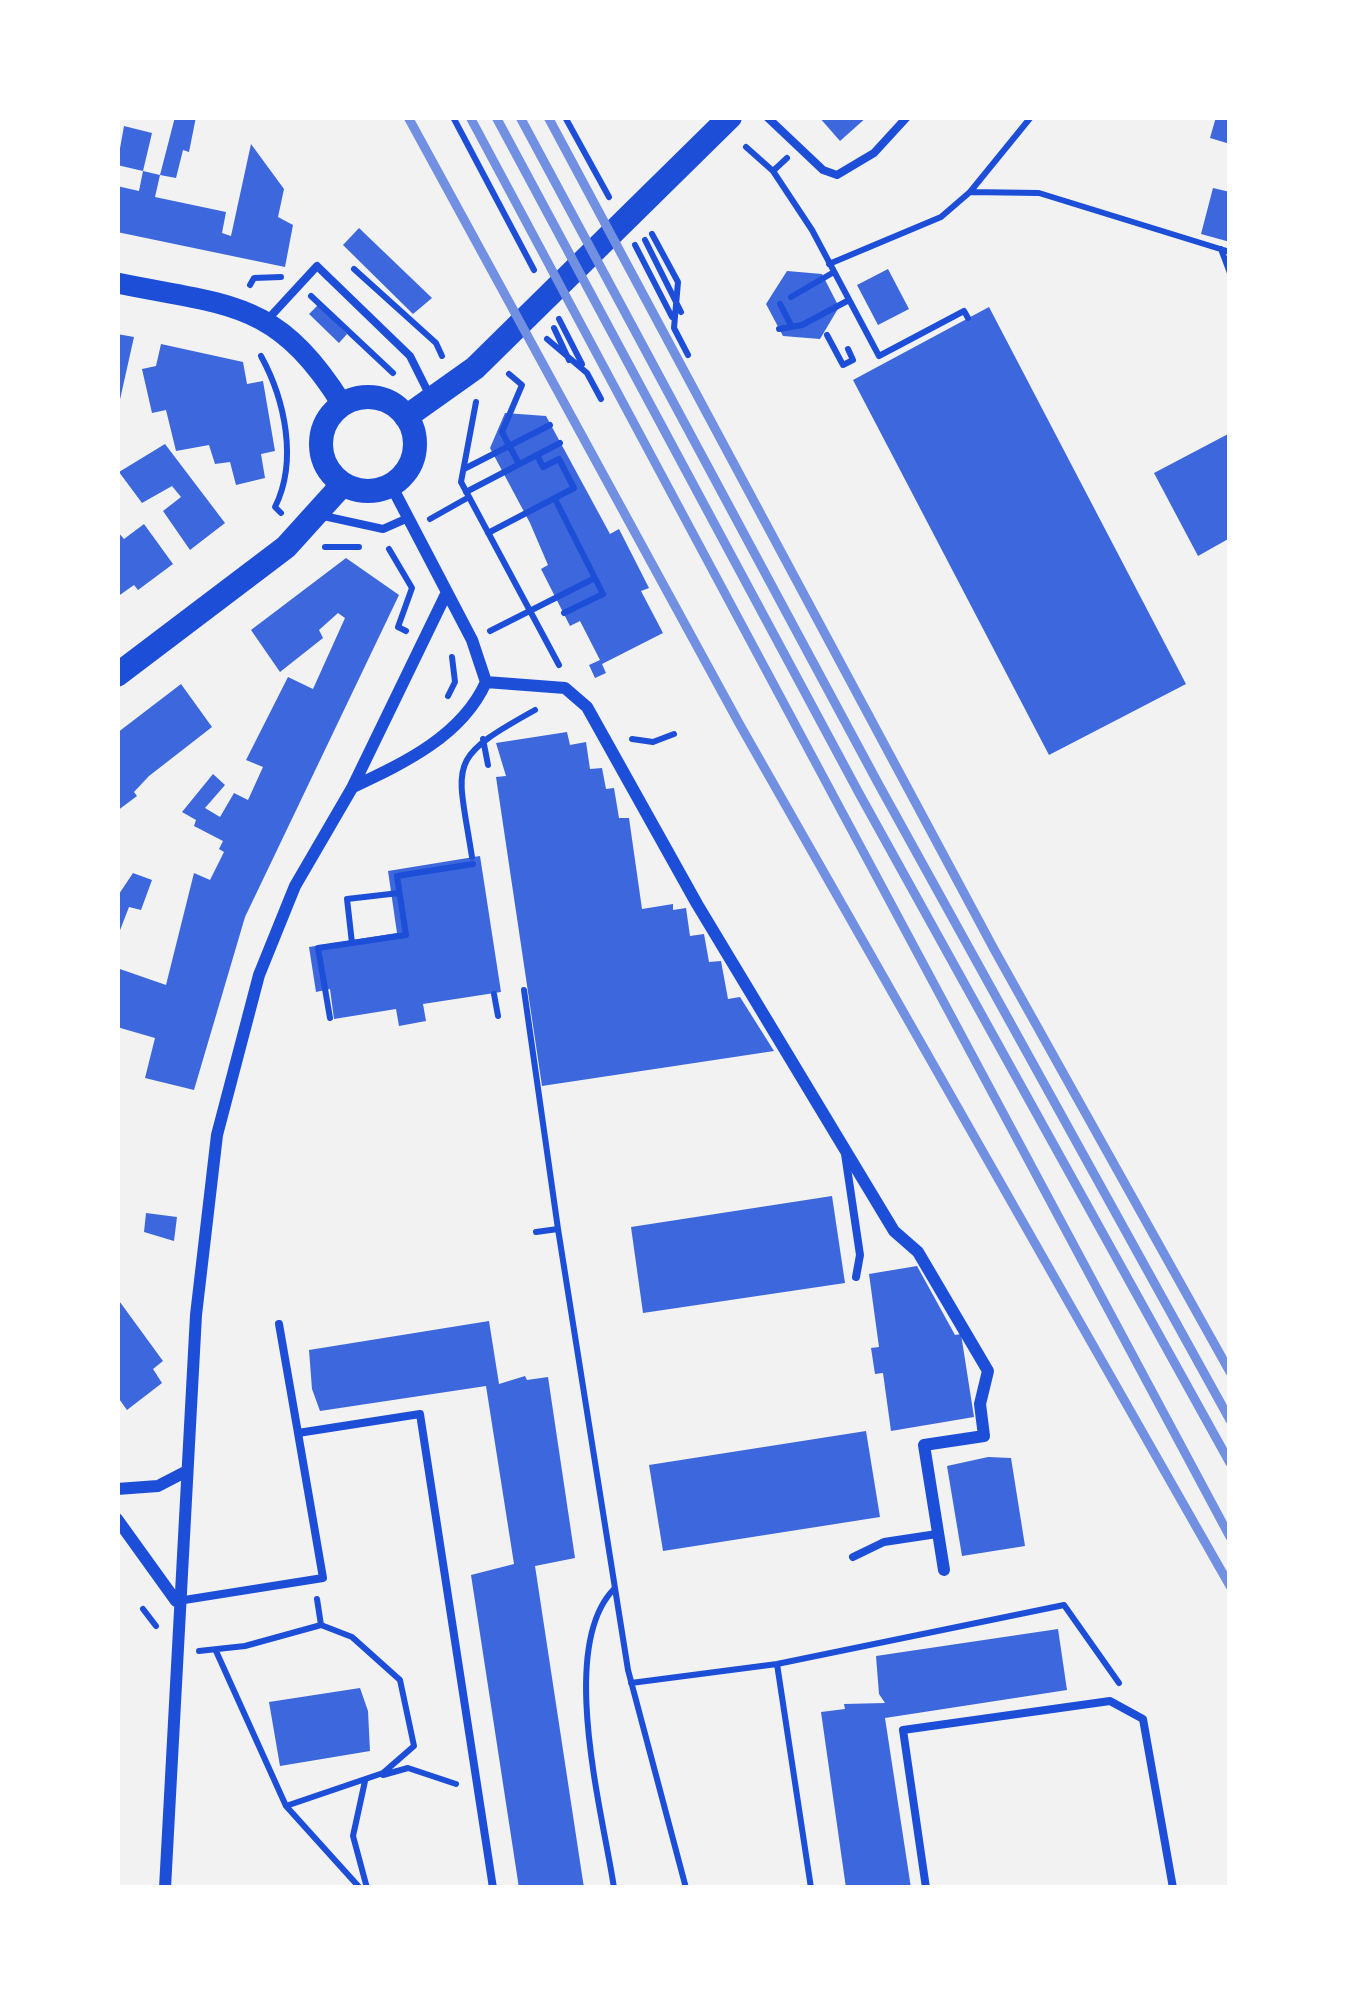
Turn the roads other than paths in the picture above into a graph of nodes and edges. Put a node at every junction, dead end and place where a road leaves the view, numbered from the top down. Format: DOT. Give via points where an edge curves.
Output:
graph roads {
  1 [pos="730,117"];
  2 [pos="767,117"];
  3 [pos="907,117"];
  4 [pos="782,121"];
  5 [pos="117,283"];
  6 [pos="268,319"];
  7 [pos="433,402"];
  8 [pos="342,404"];
  9 [pos="406,417"];
  10 [pos="343,484"];
  11 [pos="391,485"];
  12 [pos="408,518"];
  13 [pos="313,526"];
  14 [pos="447,592"];
  15 [pos="117,675"];
  16 [pos="486,682"];
  17 [pos="352,788"];
  18 [pos="844,1148"];
  19 [pos="856,1276"];
  20 [pos="279,1324"];
  21 [pos="298,1433"];
  22 [pos="187,1472"];
  23 [pos="117,1489"];
  24 [pos="117,1519"];
  25 [pos="938,1534"];
  26 [pos="853,1557"];
  27 [pos="944,1570"];
  28 [pos="176,1602"];
  29 [pos="165,1888"];
  30 [pos="493,1888"];
  31 [pos="926,1888"];
  32 [pos="1173,1888"];
  1 -- 7 [label="main road"];
  2 -- 4 [label="lane"];
  3 -- 4 [label="lane" via="874,153 837,175 823,170"];
  5 -- 6 [label="street"];
  6 -- 7 [label="lane" via="317,266 410,356"];
  6 -- 8 [label="street" via="316,364"];
  7 -- 9 [label="main road"];
  8 -- 9 [label="main road" via="378,398"];
  8 -- 10 [label="main road" via="326,420 320,448"];
  9 -- 11 [label="main road" via="415,452"];
  10 -- 11 [label="main road" via="372,491"];
  10 -- 13 [label="main road"];
  11 -- 12 [label="street"];
  12 -- 13 [label="lane" via="382,529"];
  12 -- 14 [label="street"];
  13 -- 15 [label="main road"];
  14 -- 16 [label="street"];
  14 -- 17 [label="street"];
  16 -- 17 [label="street" via="456,726"];
  16 -- 18 [label="street" via="565,688 587,707"];
  17 -- 22 [label="street" via="295,886 238,1042 208,1192"];
  18 -- 19 [label="lane"];
  18 -- 25 [label="street" via="988,1371 984,1436 924,1445"];
  20 -- 21 [label="lane"];
  21 -- 28 [label="lane" via="322,1578"];
  21 -- 30 [label="lane" via="420,1414"];
  22 -- 23 [label="street" via="158,1486"];
  22 -- 28 [label="street"];
  24 -- 28 [label="street"];
  25 -- 26 [label="lane" via="884,1542"];
  25 -- 27 [label="street"];
  28 -- 29 [label="street"];
  31 -- 32 [label="lane" via="903,1730 1110,1701 1143,1719"];
}
